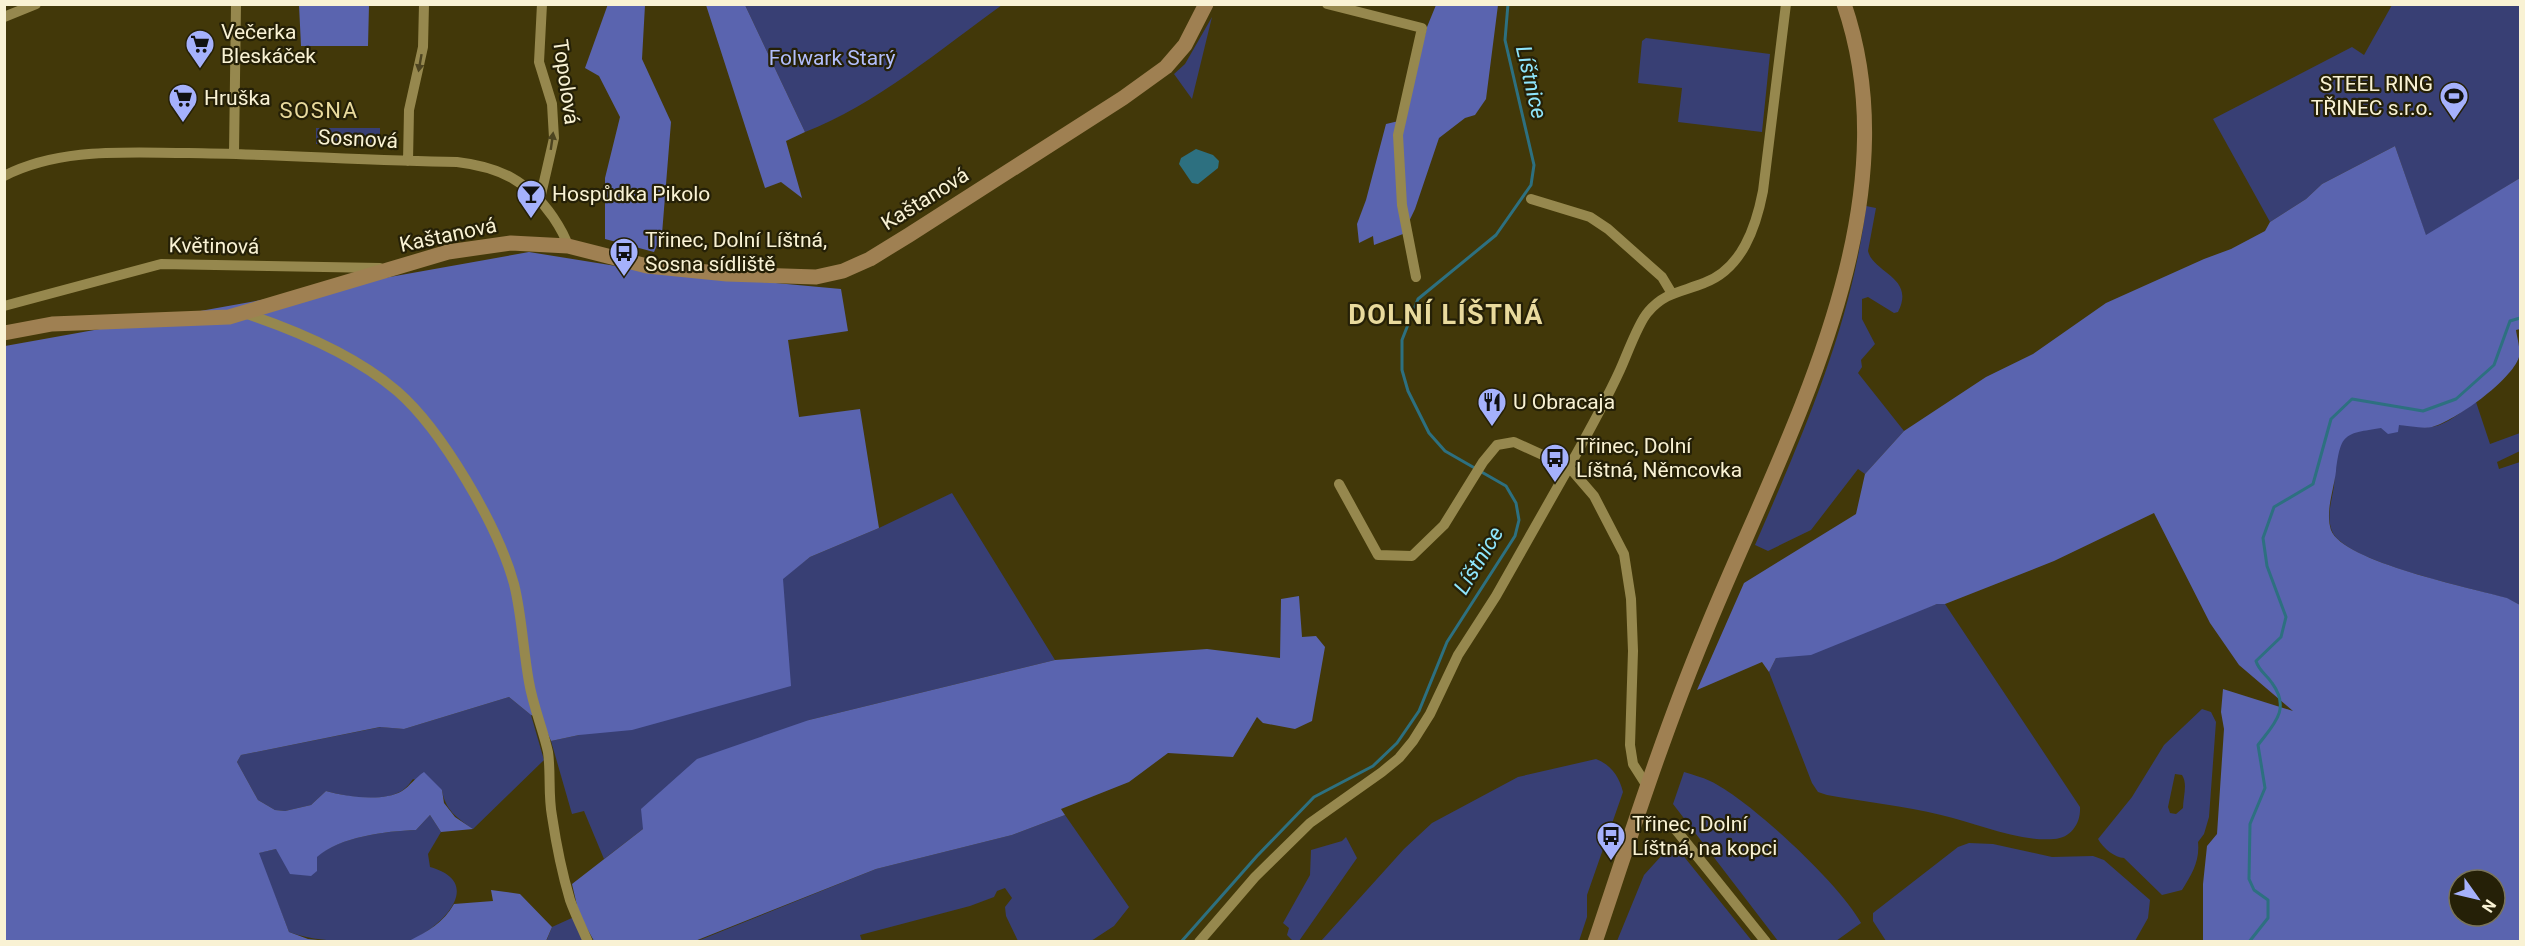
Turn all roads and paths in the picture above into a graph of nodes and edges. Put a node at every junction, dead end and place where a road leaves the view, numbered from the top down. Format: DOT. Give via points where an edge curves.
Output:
graph roads {
  1 [pos="36,4"];
  2 [pos="236,4"];
  3 [pos="424,4"];
  4 [pos="542,4"];
  5 [pos="1206,4"];
  6 [pos="1327,4"];
  7 [pos="1786,4"];
  8 [pos="1844,4"];
  9 [pos="4,17"];
  10 [pos="234,153"];
  11 [pos="408,161"];
  12 [pos="4,176"];
  13 [pos="540,199"];
  14 [pos="1531,199"];
  15 [pos="568,246"];
  16 [pos="393,269"];
  17 [pos="1416,277"];
  18 [pos="1671,292"];
  19 [pos="4,306"];
  20 [pos="243,313"];
  21 [pos="4,333"];
  22 [pos="1569,467"];
  23 [pos="1339,484"];
  24 [pos="1647,786"];
  25 [pos="1672,825"];
  26 [pos="588,942"];
  27 [pos="1199,942"];
  28 [pos="1595,942"];
  29 [pos="1766,942"];
  1 -- 9 [label="street"];
  2 -- 10 [label="street"];
  3 -- 11 [label="street, one-way" via="423,47 410,110"];
  13 -- 4 [label="street, Topolová, one-way" via="554,138 552,104 539,62"];
  5 -- 15 [label="street, Kaštanová" via="1185,45 1166,67 870,259 843,272 816,277 727,274 647,266"];
  6 -- 17 [label="street" via="1422,28 1398,135 1402,205"];
  7 -- 18 [label="street" via="1763,191 1748,243 1730,267 1706,283"];
  8 -- 24 [label="street" via="1862,83 1865,152 1856,221 1840,295 1786,448 1705,633"];
  10 -- 11 [label="street, Sosnová"];
  10 -- 12 [label="street, Sosnová" via="88,153 25,166"];
  11 -- 13 [label="street, Sosnová" via="483,165 507,175"];
  13 -- 15 [label="street, Sosnová"];
  14 -- 18 [label="street" via="1590,217 1662,277"];
  15 -- 16 [label="street, Kaštanová" via="511,243 448,252"];
  16 -- 19 [label="street, Květinová" via="161,264"];
  16 -- 20 [label="street, Kaštanová"];
  18 -- 22 [label="street" via="1647,313"];
  20 -- 21 [label="street, Kaštanová" via="229,317 52,324"];
  20 -- 26 [label="street" via="326,347 398,391 436,434 484,511 499,542 522,618 529,683 548,752 551,814 570,901"];
  22 -- 23 [label="street" via="1514,442 1497,445 1444,525 1412,556 1378,555"];
  22 -- 24 [label="street" via="1593,496 1624,554 1633,651 1630,746 1633,764"];
  22 -- 27 [label="street" via="1458,655 1413,741 1382,772 1303,829"];
  24 -- 28 [label="street"];
  25 -- 29 [label="street"];
}
